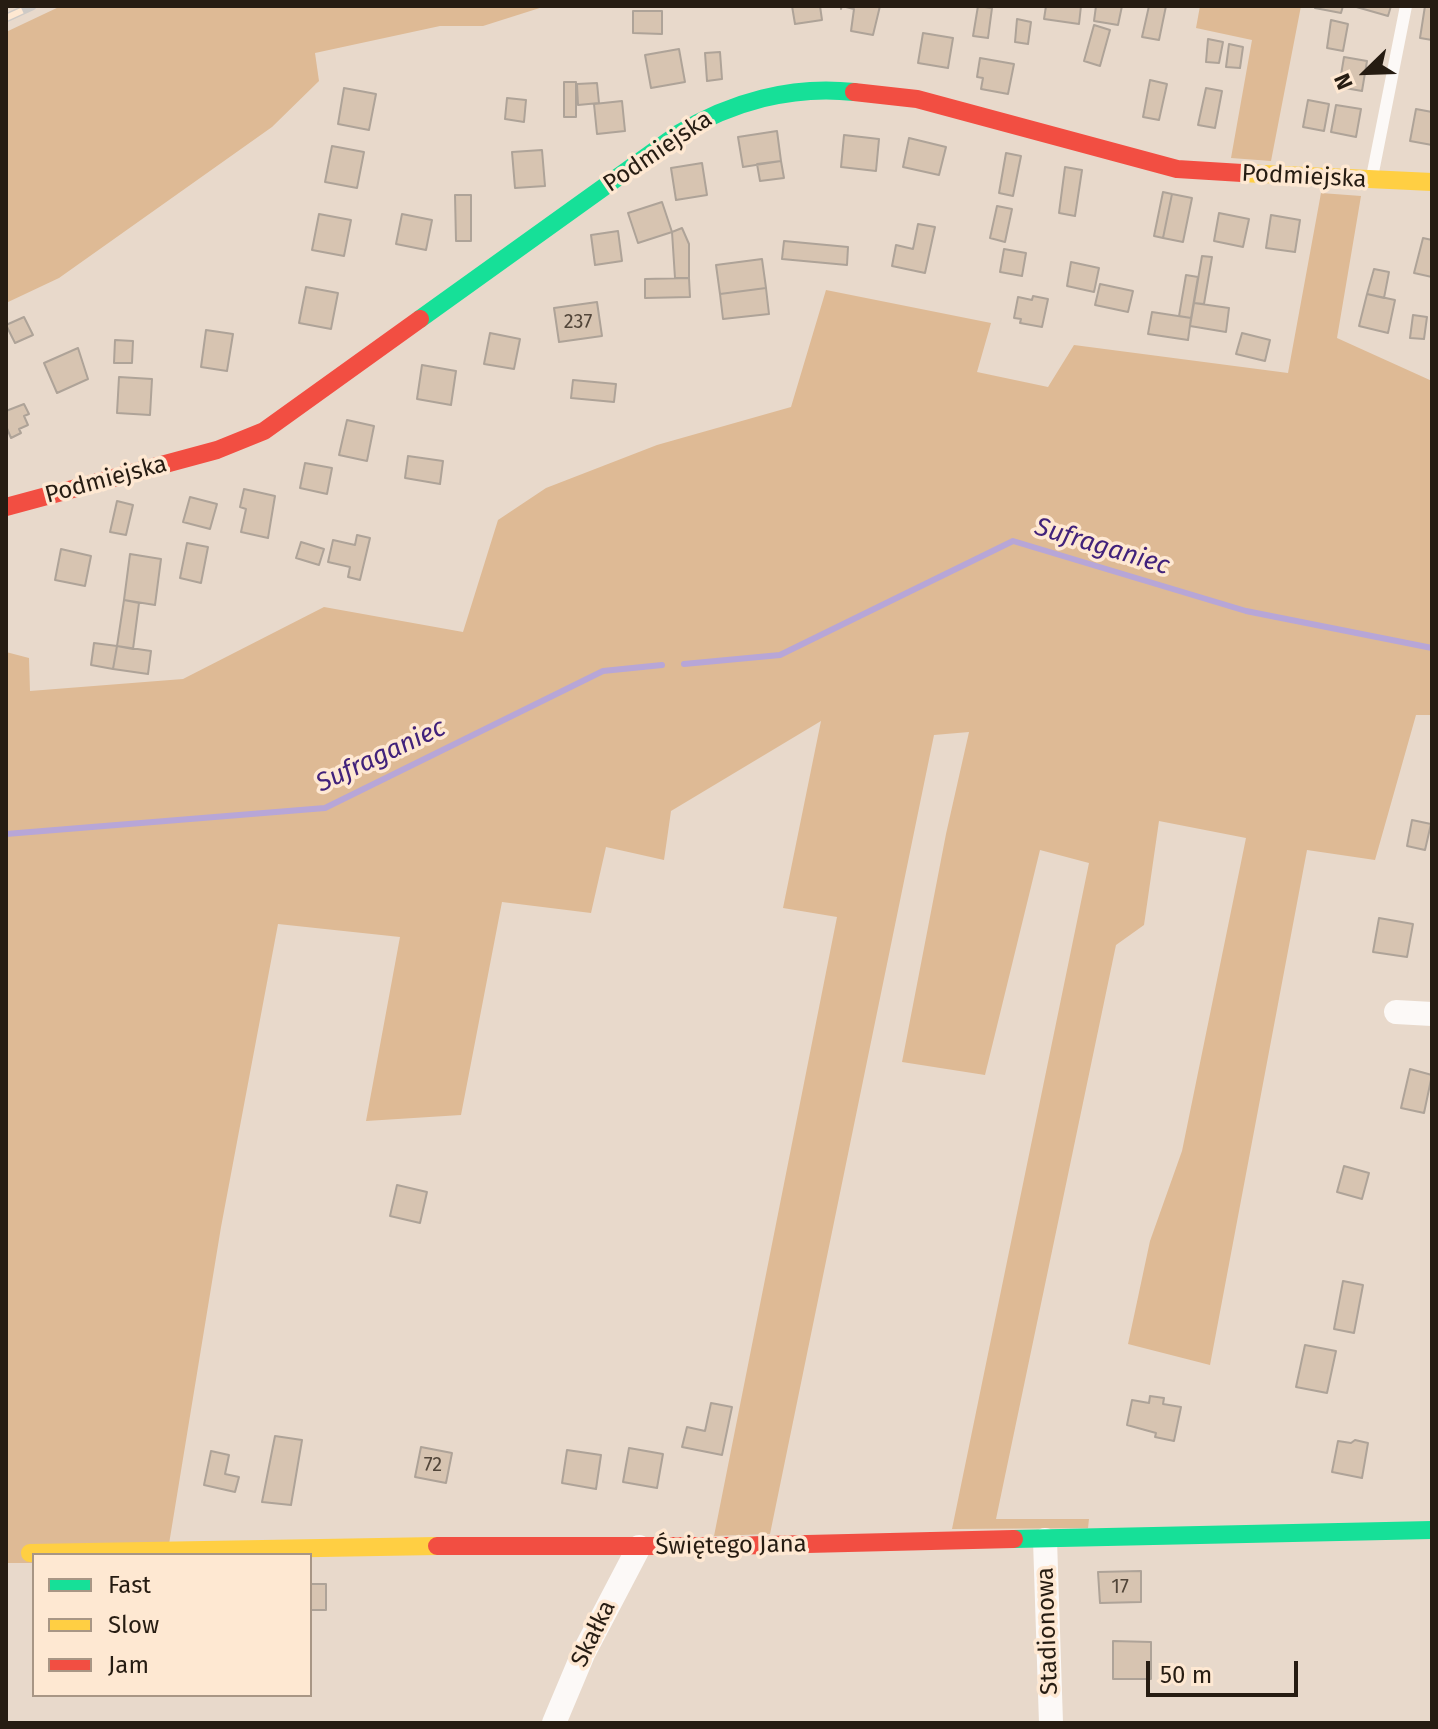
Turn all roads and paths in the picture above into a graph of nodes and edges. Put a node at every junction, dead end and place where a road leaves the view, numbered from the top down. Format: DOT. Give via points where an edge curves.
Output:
graph roads {
  1 [pos="1406,6"];
  2 [pos="1372,181"];
  3 [pos="1432,182"];
  4 [pos="6,507"];
  5 [pos="1396,1012"];
  6 [pos="1432,1014"];
  7 [pos="1432,1530"];
  8 [pos="1045,1540"];
  9 [pos="639,1547"];
  10 [pos="30,1553"];
  11 [pos="554,1723"];
  12 [pos="1051,1723"];
  1 -- 2 [label="lane"];
  2 -- 3 [label="street, Podmiejska"];
  2 -- 4 [label="street, Podmiejska" via="1177,169 917,99 802,91 753,100 709,115 678,134 264,431 217,450"];
  5 -- 6 [label="street"];
  7 -- 8 [label="street, Świętego Jana"];
  8 -- 9 [label="street, Świętego Jana"];
  8 -- 12 [label="street, Stadionowa"];
  9 -- 10 [label="street, Świętego Jana"];
  9 -- 11 [label="street, Skałka"];
}
